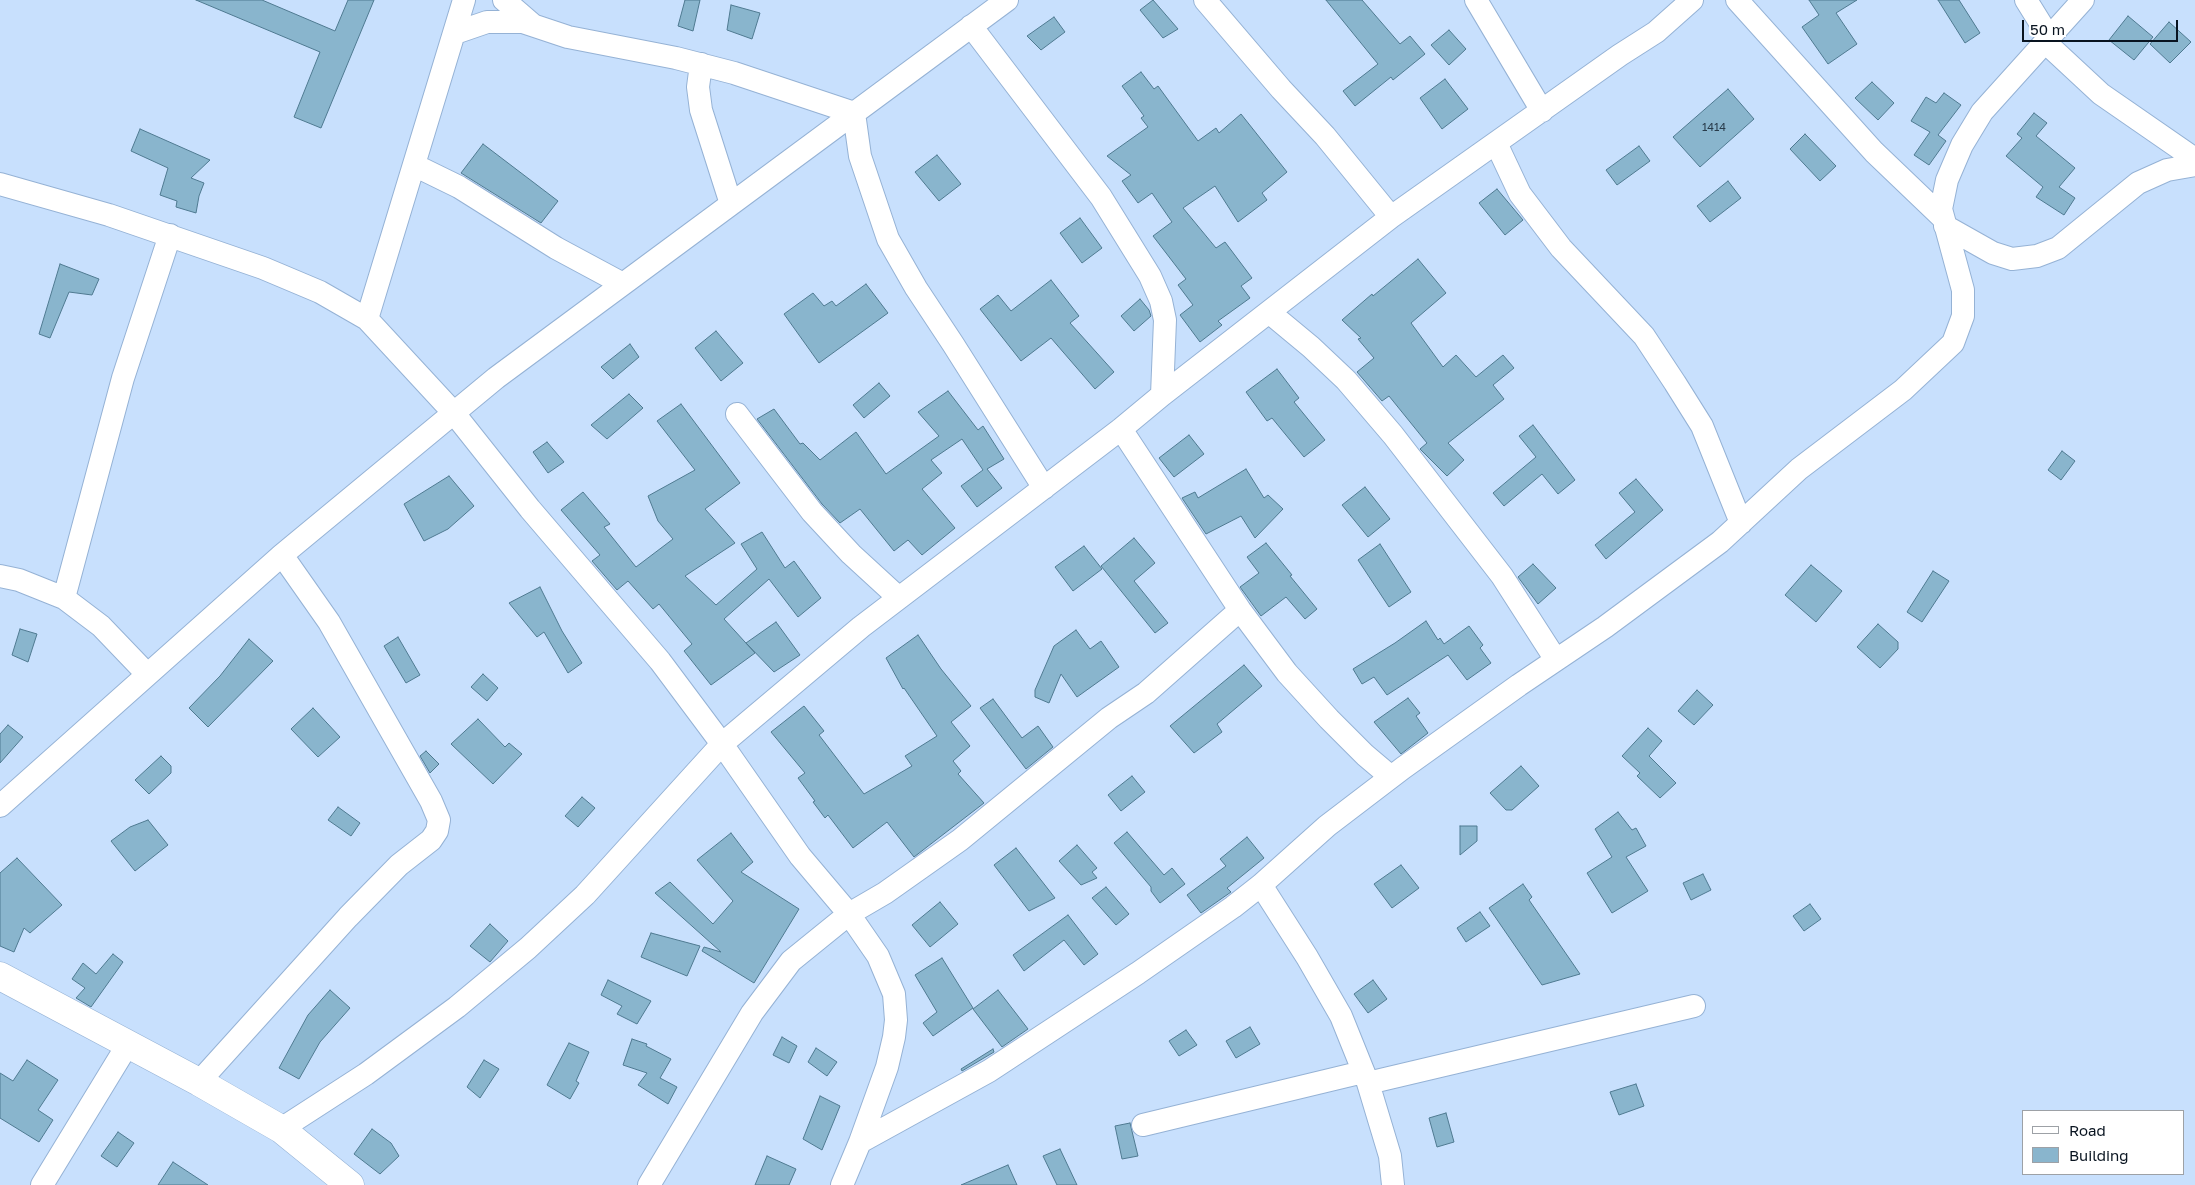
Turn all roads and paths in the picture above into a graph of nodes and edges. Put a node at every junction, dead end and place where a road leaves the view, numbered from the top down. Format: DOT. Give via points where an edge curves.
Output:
graph roads {
  1 [pos="464,0"];
  2 [pos="504,0"];
  3 [pos="1007,0"];
  4 [pos="1205,0"];
  5 [pos="1476,0"];
  6 [pos="1692,0"];
  7 [pos="1737,0"];
  8 [pos="2026,0"];
  9 [pos="2083,0"];
  10 [pos="532,24"];
  11 [pos="971,26"];
  12 [pos="455,33"];
  13 [pos="2047,40"];
  14 [pos="701,64"];
  15 [pos="1542,111"];
  16 [pos="854,113"];
  17 [pos="1496,143"];
  18 [pos="2195,159"];
  19 [pos="414,165"];
  20 [pos="2195,165"];
  21 [pos="0,184"];
  22 [pos="731,204"];
  23 [pos="1391,217"];
  24 [pos="1944,222"];
  25 [pos="170,235"];
  26 [pos="623,284"];
  27 [pos="1270,313"];
  28 [pos="367,319"];
  29 [pos="1162,395"];
  30 [pos="453,412"];
  31 [pos="737,414"];
  32 [pos="1121,429"];
  33 [pos="1044,488"];
  34 [pos="1741,523"];
  35 [pos="282,555"];
  36 [pos="0,576"];
  37 [pos="64,598"];
  38 [pos="899,598"];
  39 [pos="1240,610"];
  40 [pos="1556,660"];
  41 [pos="147,674"];
  42 [pos="722,744"];
  43 [pos="1391,777"];
  44 [pos="0,806"];
  45 [pos="1260,885"];
  46 [pos="849,914"];
  47 [pos="0,976"];
  48 [pos="1694,1006"];
  49 [pos="128,1044"];
  50 [pos="1366,1078"];
  51 [pos="199,1082"];
  52 [pos="1144,1125"];
  53 [pos="281,1129"];
  54 [pos="860,1142"];
  55 [pos="42,1185"];
  56 [pos="350,1185"];
  57 [pos="649,1185"];
  58 [pos="842,1185"];
  59 [pos="1393,1185"];
  1 -- 12 [label="street"];
  2 -- 10 [label="street"];
  3 -- 11 [label="street"];
  4 -- 23 [label="street" via="1325,136"];
  5 -- 15 [label="street"];
  6 -- 15 [label="street" via="1656,32"];
  7 -- 24 [label="street" via="1874,152"];
  8 -- 13 [label="street"];
  9 -- 13 [label="street"];
  10 -- 12 [label="street" via="487,22"];
  10 -- 14 [label="street" via="568,36"];
  11 -- 16 [label="street"];
  11 -- 29 [label="street" via="1101,198 1150,276 1165,320"];
  12 -- 19 [label="street"];
  13 -- 18 [label="street" via="2101,94"];
  13 -- 24 [label="street" via="1982,112 1962,145 1947,180 1941,209"];
  14 -- 16 [label="street"];
  14 -- 22 [label="street" via="698,87 701,110"];
  15 -- 17 [label="street"];
  16 -- 22 [label="street"];
  16 -- 33 [label="street" via="860,156 888,239"];
  17 -- 23 [label="street"];
  17 -- 34 [label="street" via="1520,194 1561,248 1644,336 1670,376 1702,426"];
  19 -- 26 [label="street" via="459,187 556,248"];
  19 -- 28 [label="street"];
  20 -- 24 [label="street" via="2167,170 2138,183 2058,248 2036,256 2012,259 1993,254"];
  21 -- 25 [label="street"];
  22 -- 26 [label="street"];
  23 -- 27 [label="street"];
  24 -- 34 [label="street" via="1963,290 1963,316 1953,344 1903,390 1799,469"];
  25 -- 28 [label="street" via="304,285"];
  25 -- 37 [label="street" via="123,378"];
  26 -- 30 [label="street"];
  27 -- 29 [label="street"];
  27 -- 40 [label="street" via="1346,380 1393,435 1502,576"];
  28 -- 30 [label="street"];
  29 -- 32 [label="street"];
  30 -- 35 [label="street"];
  30 -- 42 [label="street" via="530,509 660,661"];
  31 -- 38 [label="street" via="812,512"];
  32 -- 33 [label="street"];
  32 -- 39 [label="street"];
  33 -- 38 [label="street"];
  34 -- 40 [label="street" via="1605,627"];
  35 -- 41 [label="street"];
  35 -- 51 [label="street" via="329,622 439,820 431,840 348,917"];
  36 -- 37 [label="street"];
  37 -- 41 [label="street" via="101,626"];
  38 -- 42 [label="street"];
  39 -- 43 [label="street" via="1287,673 1329,719"];
  39 -- 46 [label="street" via="1146,693 1109,718 960,840"];
  40 -- 43 [label="street"];
  41 -- 44 [label="street"];
  42 -- 46 [label="street" via="800,856"];
  42 -- 53 [label="street" via="585,895 528,948 457,1008 366,1074"];
  43 -- 45 [label="street" via="1327,826"];
  45 -- 50 [label="street" via="1341,1016"];
  45 -- 54 [label="street" via="1138,973 990,1071"];
  46 -- 54 [label="street" via="878,956 888,978 894,994 896,1020 887,1067"];
  46 -- 57 [label="street" via="791,961 752,1013"];
  47 -- 49 [label="street"];
  48 -- 50 [label="street"];
  49 -- 51 [label="street"];
  49 -- 55 [label="street"];
  50 -- 52 [label="street"];
  50 -- 59 [label="street" via="1390,1156"];
  51 -- 53 [label="street"];
  53 -- 56 [label="street"];
  54 -- 58 [label="street"];
}
